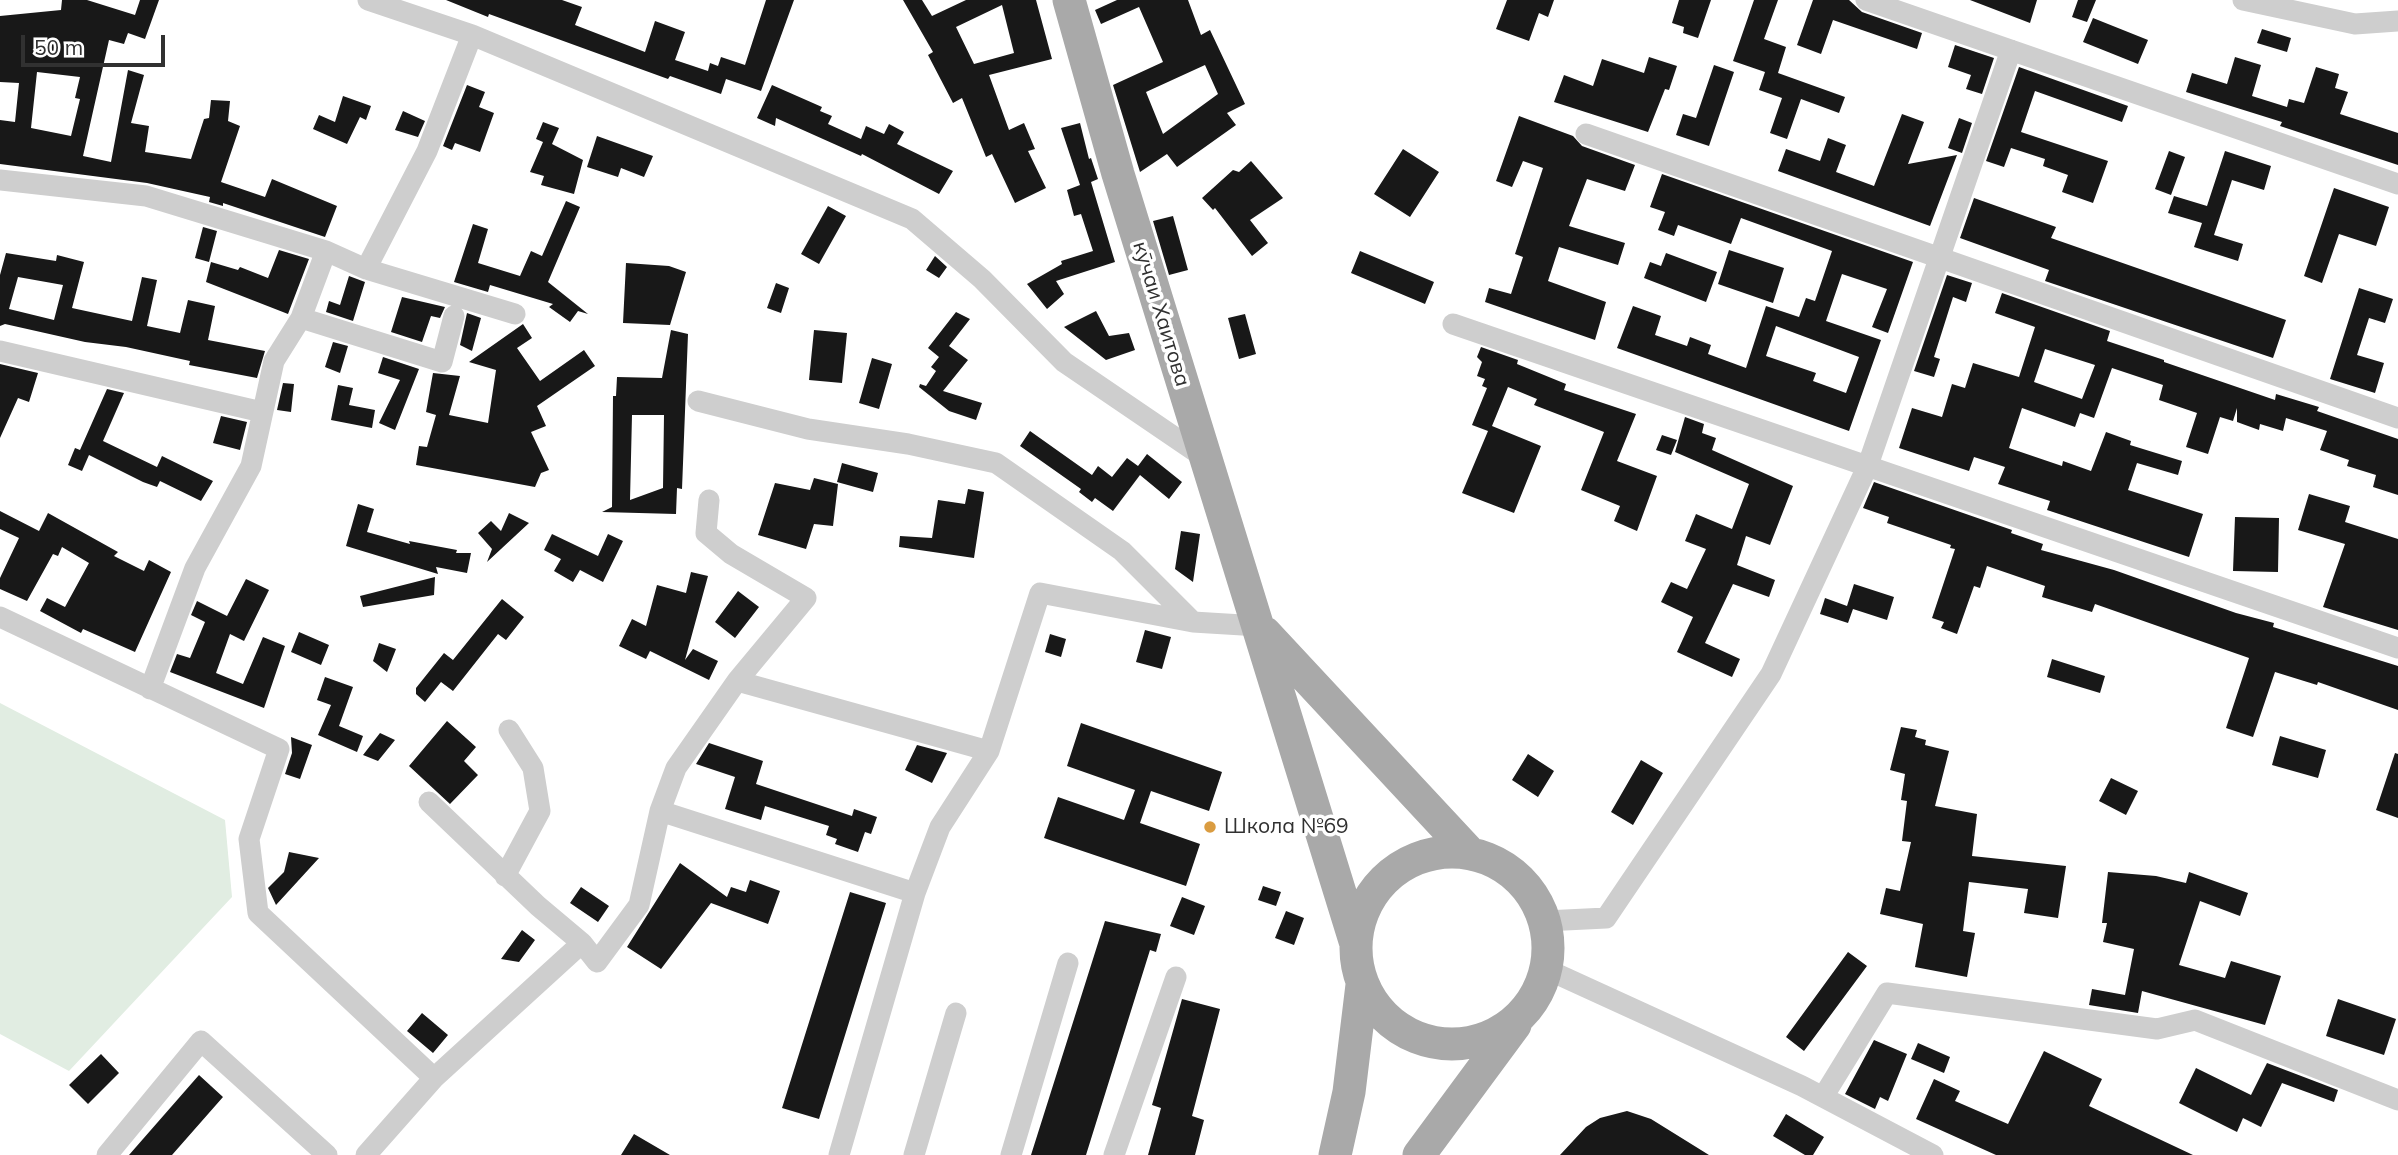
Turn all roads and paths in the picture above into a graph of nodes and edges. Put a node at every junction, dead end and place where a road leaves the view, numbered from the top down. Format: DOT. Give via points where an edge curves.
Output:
graph roads {
  1 [pos="368,0"];
  2 [pos="1069,0"];
  3 [pos="1866,0"];
  4 [pos="2253,1"];
  5 [pos="2398,21"];
  6 [pos="472,35"];
  7 [pos="2011,50"];
  8 [pos="1586,134"];
  9 [pos="0,180"];
  10 [pos="2398,184"];
  11 [pos="326,251"];
  12 [pos="1938,259"];
  13 [pos="366,269"];
  14 [pos="515,314"];
  15 [pos="454,316"];
  16 [pos="301,318"];
  17 [pos="1453,324"];
  18 [pos="0,351"];
  19 [pos="698,401"];
  20 [pos="262,412"];
  21 [pos="2398,418"];
  22 [pos="1205,458"];
  23 [pos="1868,465"];
  24 [pos="709,500"];
  25 [pos="0,617"];
  26 [pos="1193,622"];
  27 [pos="1259,626"];
  28 [pos="2398,648"];
  29 [pos="737,681"];
  30 [pos="150,690"];
  31 [pos="509,730"];
  32 [pos="989,751"];
  33 [pos="429,802"];
  34 [pos="660,811"];
  35 [pos="1469,852"];
  36 [pos="505,876"];
  37 [pos="915,893"];
  38 [pos="1545,921"];
  39 [pos="1355,941"];
  40 [pos="582,943"];
  41 [pos="1068,963"];
  42 [pos="1176,976"];
  43 [pos="1542,981"];
  44 [pos="1362,985"];
  45 [pos="956,1013"];
  46 [pos="434,1078"];
  47 [pos="1823,1097"];
  48 [pos="2398,1100"];
  49 [pos="107,1155"];
  50 [pos="327,1155"];
  51 [pos="366,1155"];
  52 [pos="839,1155"];
  53 [pos="914,1155"];
  54 [pos="1011,1155"];
  55 [pos="1114,1155"];
  56 [pos="1335,1155"];
  57 [pos="1419,1155"];
  58 [pos="1933,1155"];
  1 -- 6 [label="street"];
  2 -- 22 [label="main road, кӯчаи Хаитова"];
  3 -- 7 [label="street"];
  4 -- 5 [label="street" via="2355,24"];
  6 -- 13 [label="street" via="427,150"];
  6 -- 22 [label="street" via="912,219 982,279 1064,362"];
  7 -- 10 [label="street"];
  7 -- 12 [label="street"];
  8 -- 12 [label="street"];
  9 -- 11 [label="street" via="146,196"];
  11 -- 13 [label="street"];
  11 -- 16 [label="street"];
  12 -- 21 [label="street"];
  12 -- 23 [label="street"];
  13 -- 14 [label="street"];
  15 -- 16 [label="street" via="442,362"];
  16 -- 20 [label="street" via="274,361"];
  17 -- 23 [label="street"];
  18 -- 20 [label="street"];
  19 -- 26 [label="street" via="808,429 996,463 1122,551"];
  20 -- 30 [label="street" via="251,466 195,568"];
  22 -- 27 [label="main road, кӯчаи Хаитова"];
  23 -- 28 [label="street"];
  23 -- 38 [label="street" via="1771,674 1605,918"];
  24 -- 29 [label="street" via="706,533 806,598"];
  25 -- 30 [label="street"];
  26 -- 27 [label="street"];
  26 -- 32 [label="street" via="1040,593"];
  27 -- 35 [label="main road"];
  27 -- 39 [label="main road, кӯчаи Хаитова"];
  29 -- 32 [label="street"];
  29 -- 34 [label="street" via="676,768"];
  30 -- 46 [label="street" via="279,749 249,839 258,913"];
  31 -- 36 [label="street" via="533,768 540,811"];
  32 -- 37 [label="street" via="940,827"];
  33 -- 36 [label="street"];
  34 -- 37 [label="street"];
  34 -- 40 [label="street" via="639,905 597,962"];
  35 -- 38 [label="main road" via="1517,876 1534,896"];
  35 -- 39 [label="main road" via="1437,852 1406,863 1381,883 1363,910"];
  36 -- 40 [label="street"];
  37 -- 52 [label="street"];
  38 -- 43 [label="main road" via="1549,944"];
  39 -- 44 [label="main road"];
  40 -- 46 [label="street"];
  41 -- 54 [label="street"];
  42 -- 55 [label="street"];
  43 -- 44 [label="main road" via="1519,1018 1493,1036 1463,1045 1432,1043 1403,1032 1379,1012"];
  43 -- 47 [label="street"];
  43 -- 57 [label="main road"];
  44 -- 56 [label="main road" via="1349,1092"];
  45 -- 53 [label="street"];
  46 -- 51 [label="street"];
  47 -- 48 [label="street" via="1887,993 2157,1029 2195,1020"];
  47 -- 58 [label="street"];
  49 -- 50 [label="street" via="201,1041"];
}
